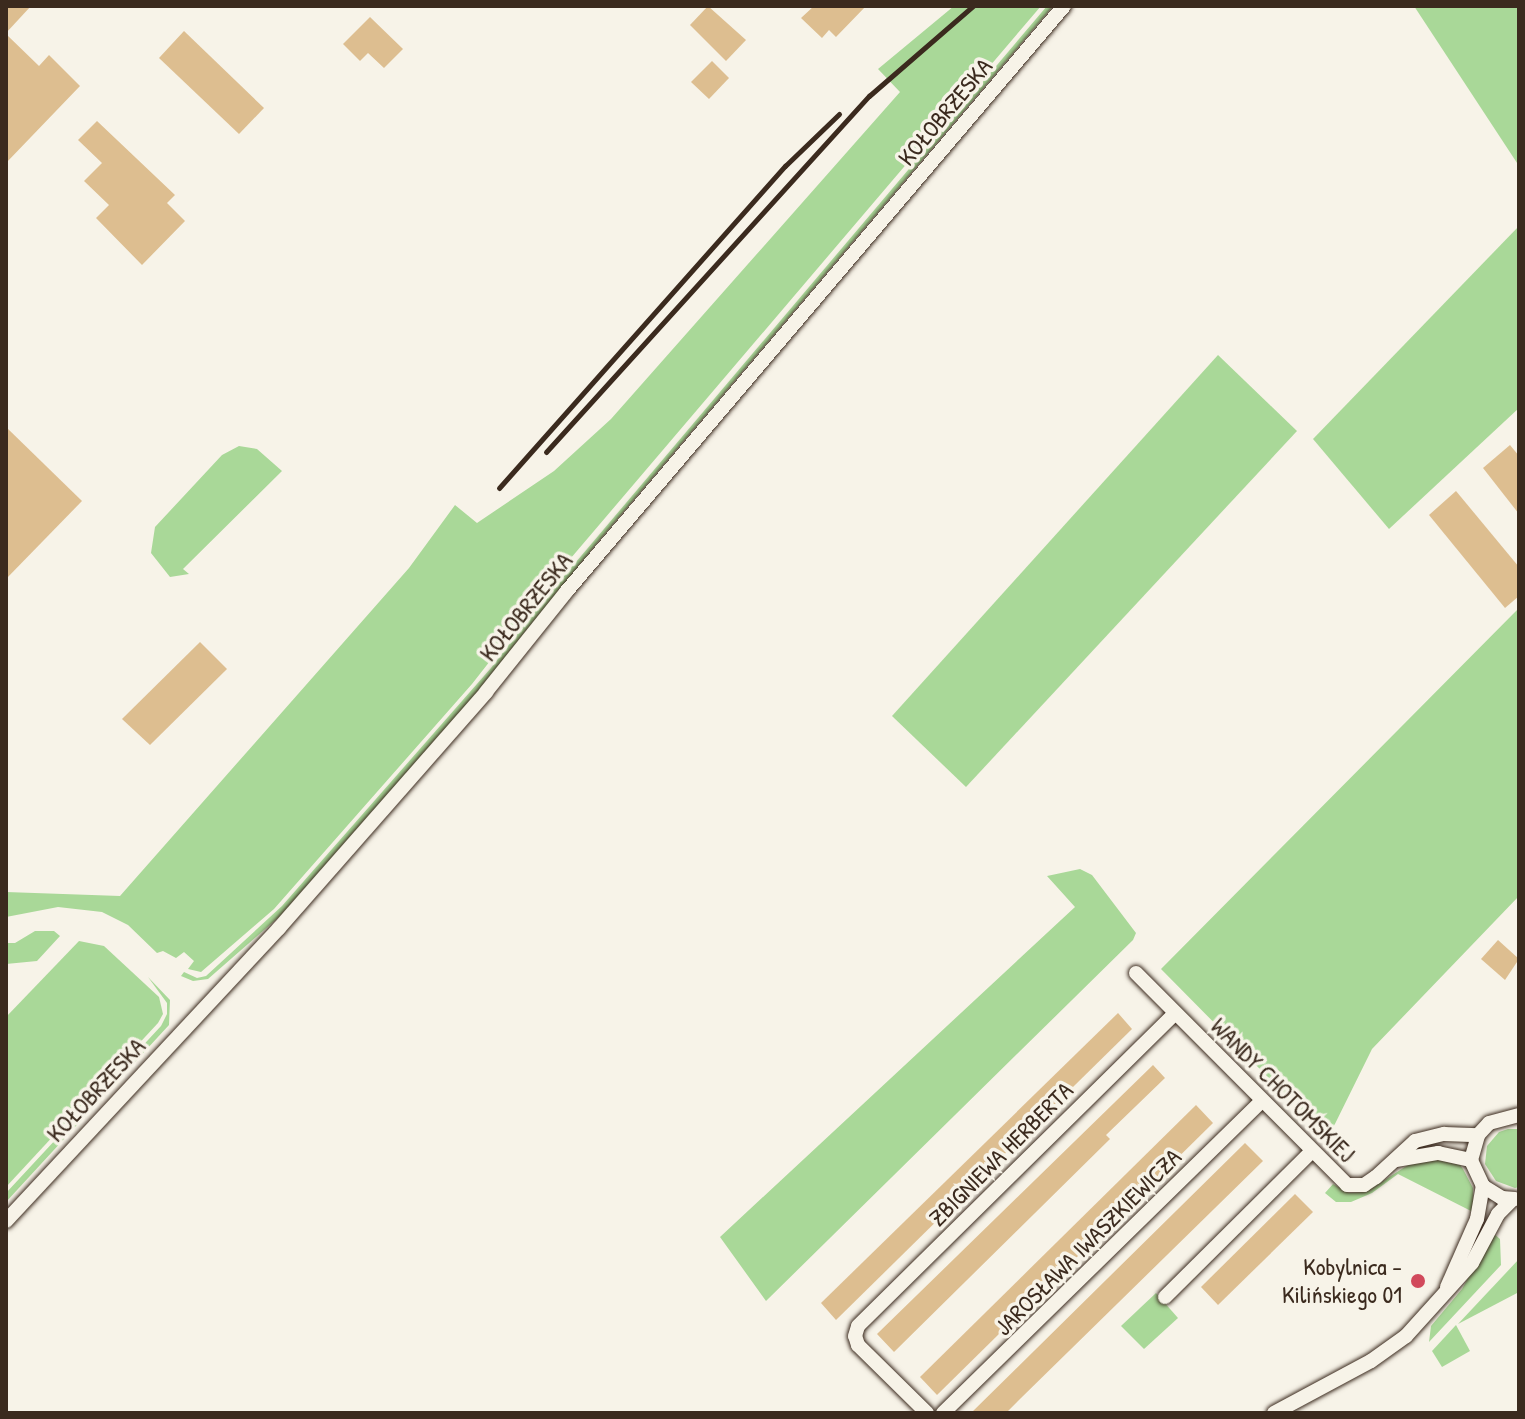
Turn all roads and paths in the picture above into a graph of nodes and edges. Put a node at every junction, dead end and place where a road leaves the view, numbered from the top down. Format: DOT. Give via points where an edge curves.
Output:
graph roads {
  1 [pos="1064,6"];
  2 [pos="1136,973"];
  3 [pos="1175,1013"];
  4 [pos="1262,1101"];
  5 [pos="1519,1115"];
  6 [pos="1478,1135"];
  7 [pos="1312,1151"];
  8 [pos="1396,1160"];
  9 [pos="1471,1160"];
  10 [pos="1483,1186"];
  11 [pos="1515,1199"];
  12 [pos="6,1221"];
  13 [pos="1443,1295"];
  14 [pos="1165,1297"];
  15 [pos="927,1413"];
  16 [pos="943,1413"];
  17 [pos="1274,1413"];
  1 -- 12 [label="street, KOŁOBRZESKA" via="486,692 279,928"];
  2 -- 3 [label="street, WANDY CHOTOMSKIEJ"];
  3 -- 4 [label="street, WANDY CHOTOMSKIEJ"];
  3 -- 15 [label="street, ZBIGNIEWA HERBERTA" via="858,1326 858,1345"];
  4 -- 7 [label="street, WANDY CHOTOMSKIEJ"];
  4 -- 16 [label="street, JAROSŁAWA IWASZKIEWICZA"];
  5 -- 6 [label="street" via="1489,1123"];
  6 -- 8 [label="street" via="1431,1136 1406,1147"];
  6 -- 9 [label="street"];
  7 -- 8 [label="street, WANDY CHOTOMSKIEJ" via="1347,1185 1364,1185"];
  7 -- 14 [label="street"];
  8 -- 9 [label="street" via="1438,1153"];
  9 -- 10 [label="street"];
  10 -- 11 [label="street"];
  10 -- 13 [label="street" via="1480,1211"];
  11 -- 13 [label="street" via="1498,1214 1472,1263"];
  13 -- 17 [label="street" via="1383,1354"];
}
